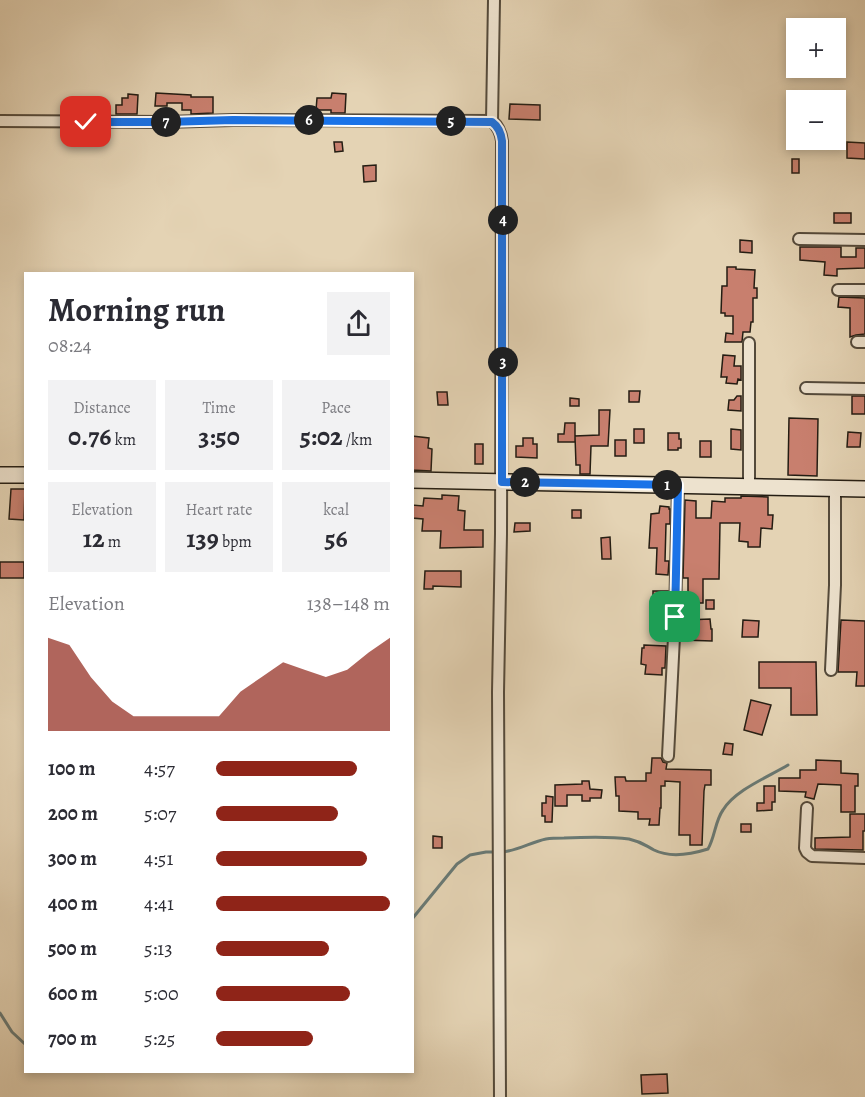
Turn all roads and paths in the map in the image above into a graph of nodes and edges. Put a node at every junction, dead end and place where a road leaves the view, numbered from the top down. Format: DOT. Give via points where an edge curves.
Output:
graph roads {
  1 [pos="494,0"];
  2 [pos="0,121"];
  3 [pos="492,122"];
  4 [pos="799,239"];
  5 [pos="865,240"];
  6 [pos="838,290"];
  7 [pos="865,290"];
  8 [pos="749,343"];
  9 [pos="806,388"];
  10 [pos="865,389"];
  11 [pos="0,475"];
  12 [pos="24,475"];
  13 [pos="414,480"];
  14 [pos="502,482"];
  15 [pos="678,485"];
  16 [pos="749,487"];
  17 [pos="835,489"];
  18 [pos="865,489"];
  19 [pos="831,670"];
  20 [pos="668,756"];
  21 [pos="807,808"];
  22 [pos="865,858"];
  23 [pos="500,1097"];
  1 -- 3 [label="street"];
  2 -- 3 [label="street"];
  3 -- 14 [label="street" via="501,132 502,141"];
  4 -- 5 [label="street"];
  6 -- 7 [label="street"];
  8 -- 16 [label="street"];
  9 -- 10 [label="street"];
  11 -- 12 [label="main road"];
  13 -- 14 [label="main road"];
  14 -- 15 [label="main road"];
  14 -- 23 [label="street" via="498,692"];
  15 -- 16 [label="main road"];
  15 -- 20 [label="street"];
  16 -- 17 [label="main road"];
  17 -- 18 [label="main road"];
  17 -- 19 [label="street"];
  21 -- 22 [label="street" via="807,852 812,856"];
}
